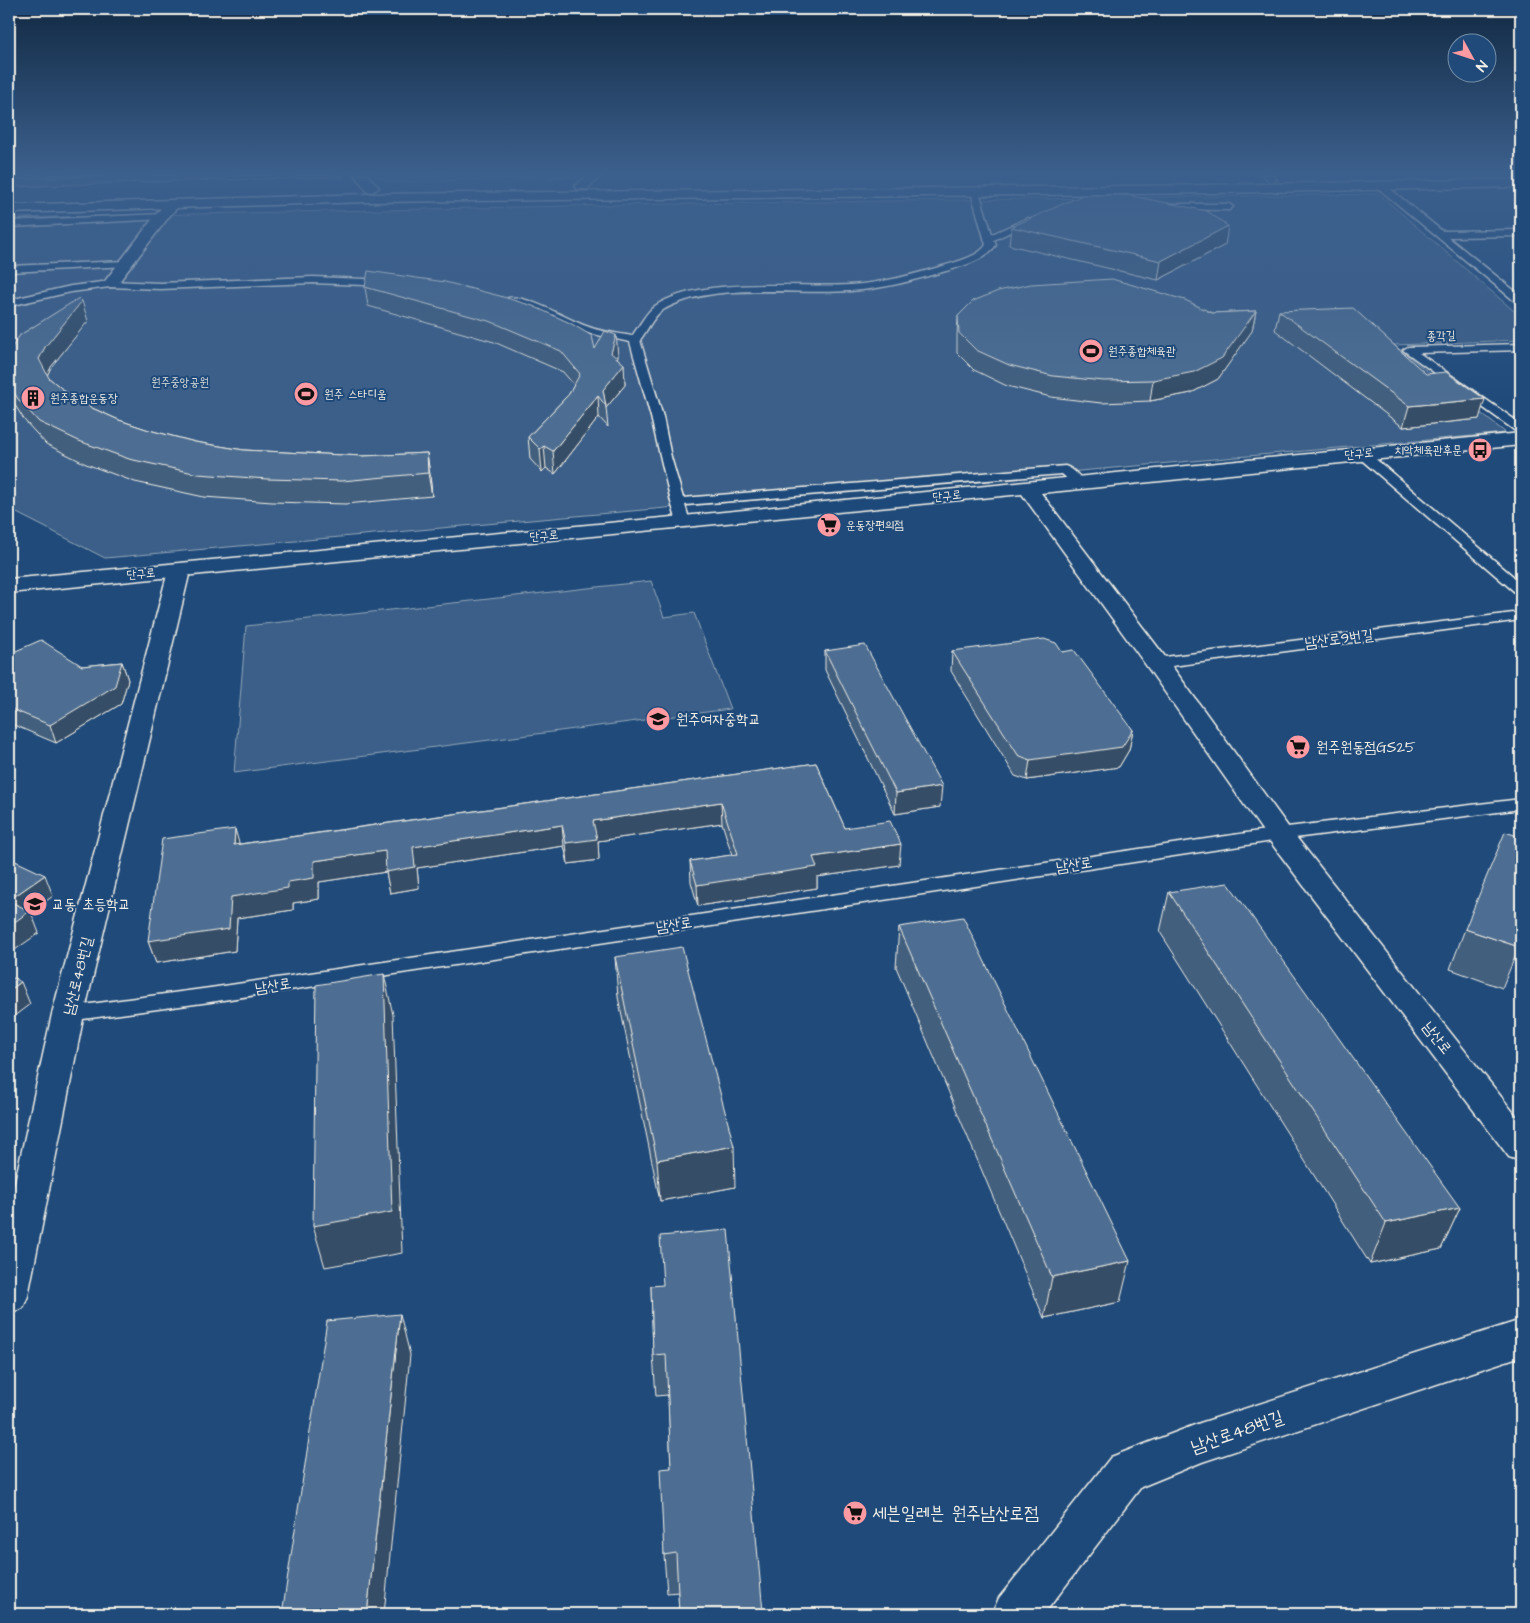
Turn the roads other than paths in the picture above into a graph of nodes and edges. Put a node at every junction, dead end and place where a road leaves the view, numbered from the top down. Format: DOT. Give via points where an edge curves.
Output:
graph roads {
  1 [pos="135,251"];
  2 [pos="987,251"];
  3 [pos="1459,251"];
  4 [pos="125,264"];
  5 [pos="9,269"];
  6 [pos="110,284"];
  7 [pos="402,284"];
  8 [pos="500,297"];
  9 [pos="1521,301"];
  10 [pos="9,303"];
  11 [pos="635,340"];
  12 [pos="1521,347"];
  13 [pos="1521,429"];
  14 [pos="1521,439"];
  15 [pos="1361,453"];
  16 [pos="1078,482"];
  17 [pos="1027,488"];
  18 [pos="677,502"];
  19 [pos="683,522"];
  20 [pos="179,571"];
  21 [pos="9,586"];
  22 [pos="1521,590"];
  23 [pos="1521,616"];
  24 [pos="1156,663"];
  25 [pos="1521,804"];
  26 [pos="1279,834"];
  27 [pos="68,1014"];
  28 [pos="1521,1147"];
  29 [pos="9,1296"];
  30 [pos="1521,1338"];
  31 [pos="1015,1614"];
  1 -- 4 [label="street"];
  2 -- 11 [label="lane" via="898,282 850,288 737,290 675,300 657,308"];
  3 -- 9 [label="lane"];
  4 -- 5 [label="lane" via="56,271"];
  4 -- 6 [label="street"];
  6 -- 7 [label="lane" via="160,286 313,280"];
  6 -- 10 [label="lane"];
  8 -- 11 [label="lane" via="549,312 583,329"];
  11 -- 18 [label="lane"];
  12 -- 13 [label="lane, 종각길" via="1408,350"];
  14 -- 15 [label="street, 단구로"];
  15 -- 16 [label="street, 단구로"];
  15 -- 22 [label="lane"];
  16 -- 17 [label="street, 단구로"];
  16 -- 18 [label="lane, 단구로" via="1065,470"];
  17 -- 19 [label="street, 단구로"];
  17 -- 24 [label="street, 남산로"];
  18 -- 19 [label="lane"];
  19 -- 20 [label="street, 단구로"];
  20 -- 21 [label="street, 단구로"];
  20 -- 27 [label="street, 남산로48번길"];
  23 -- 24 [label="lane, 남산로9번길"];
  24 -- 26 [label="street, 남산로"];
  25 -- 26 [label="lane, 남산로"];
  26 -- 27 [label="lane, 남산로"];
  26 -- 28 [label="street, 남산로"];
  27 -- 29 [label="street, 남산로48번길"];
  30 -- 31 [label="street, 남산로48번길" via="1200,1444 1126,1472"];
}
